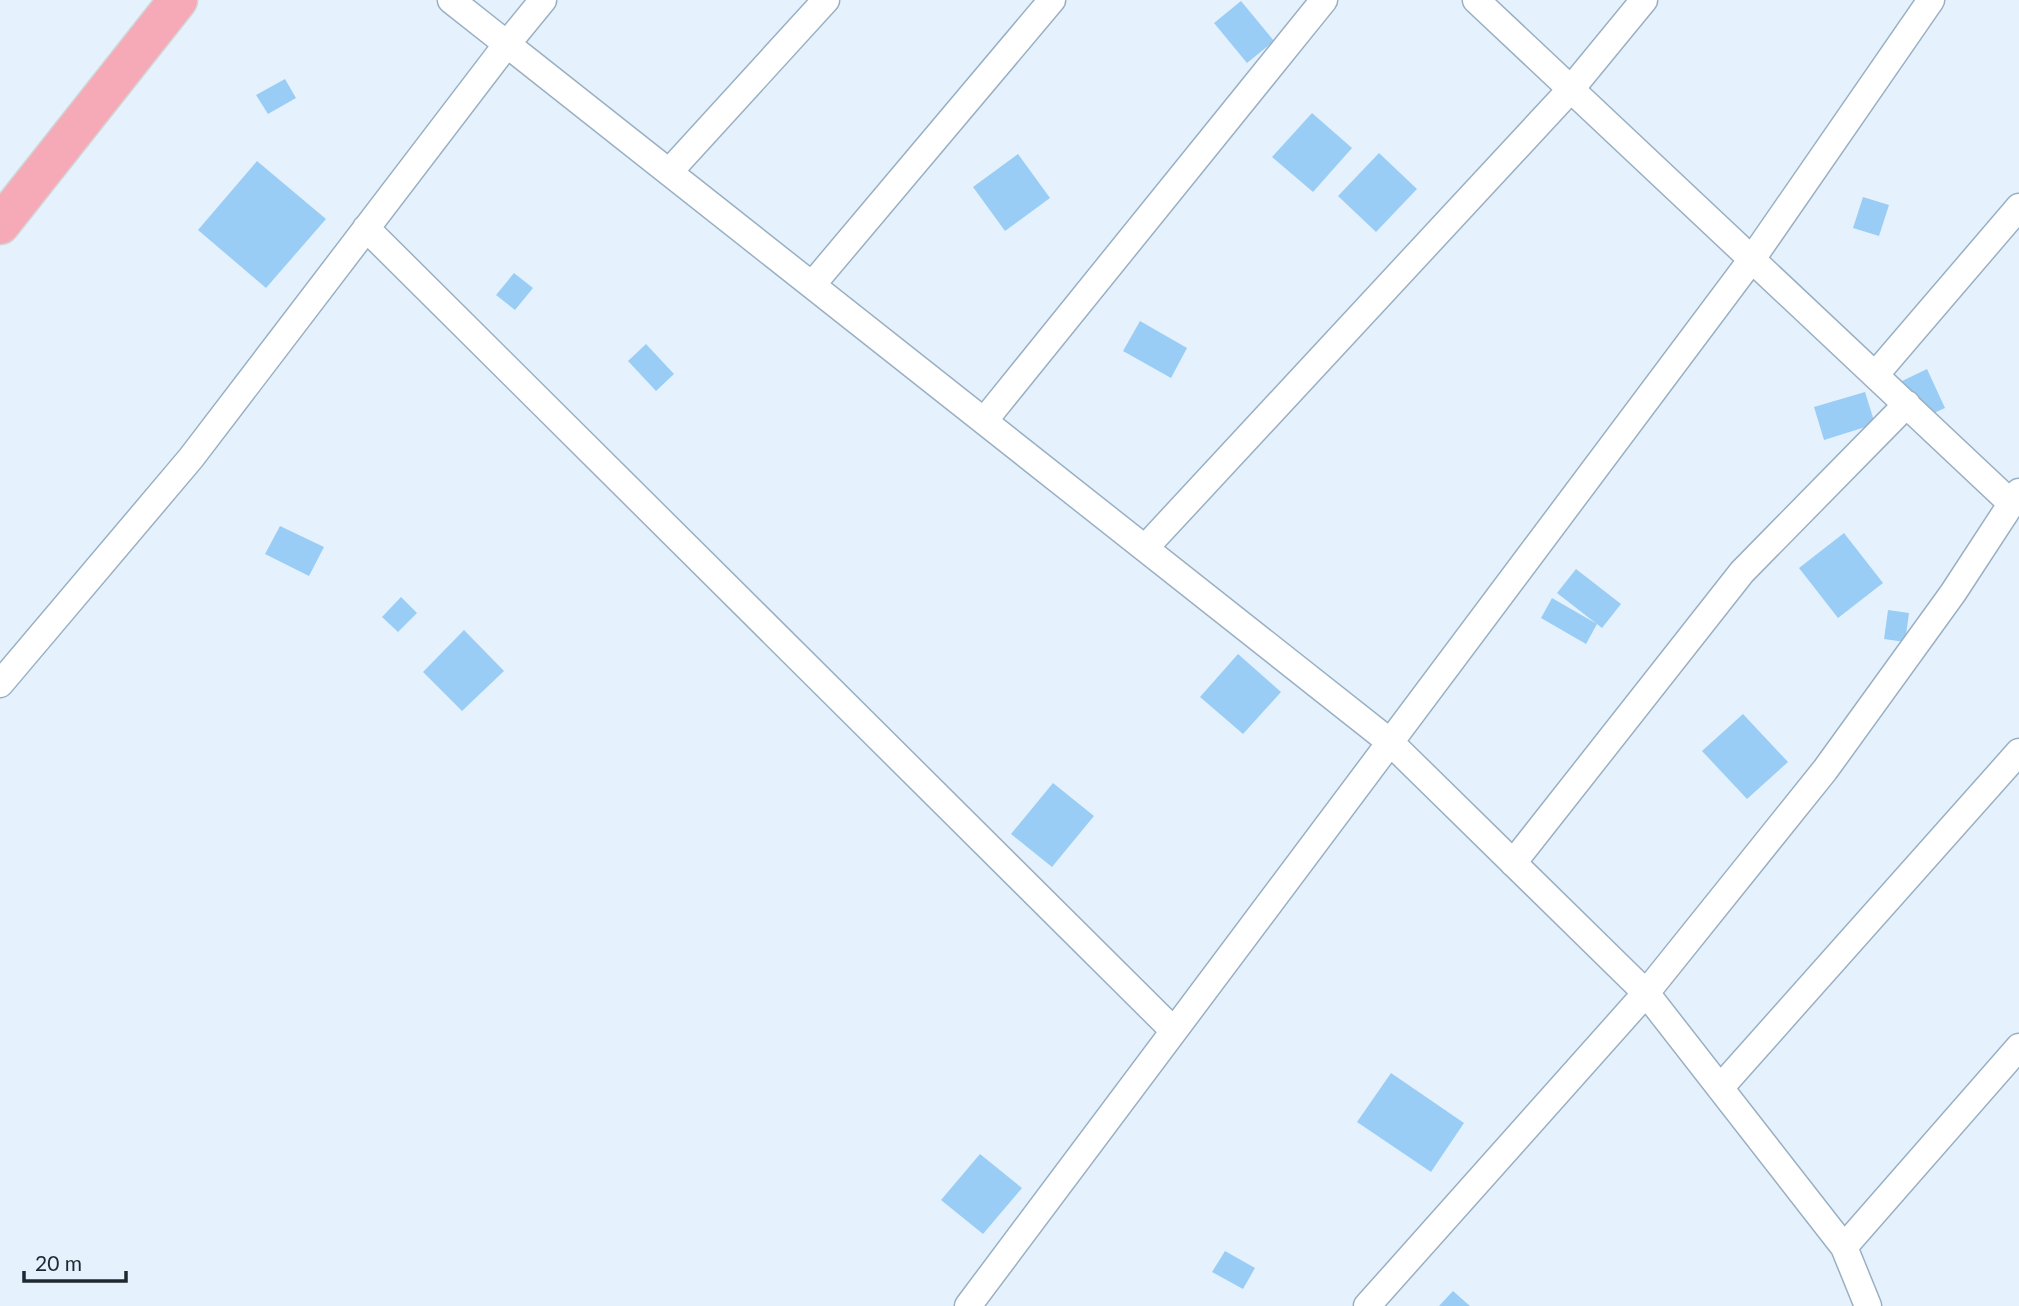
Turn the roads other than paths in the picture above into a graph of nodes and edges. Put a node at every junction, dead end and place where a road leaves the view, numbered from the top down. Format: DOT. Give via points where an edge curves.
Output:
graph roads {
  1 [pos="178,0"];
  2 [pos="452,0"];
  3 [pos="544,0"];
  4 [pos="827,0"];
  5 [pos="1052,0"];
  6 [pos="1324,0"];
  7 [pos="1476,0"];
  8 [pos="1644,0"];
  9 [pos="1931,0"];
  10 [pos="507,44"];
  11 [pos="1571,89"];
  12 [pos="669,172"];
  13 [pos="2019,207"];
  14 [pos="0,225"];
  15 [pos="366,229"];
  16 [pos="1752,260"];
  17 [pos="812,285"];
  18 [pos="1876,374"];
  19 [pos="1907,404"];
  20 [pos="984,421"];
  21 [pos="2015,498"];
  22 [pos="1145,548"];
  23 [pos="0,684"];
  24 [pos="1390,742"];
  25 [pos="2019,752"];
  26 [pos="1513,863"];
  27 [pos="1646,993"];
  28 [pos="1174,1031"];
  29 [pos="2019,1047"];
  30 [pos="1720,1088"];
  31 [pos="1844,1247"];
  32 [pos="968,1306"];
  33 [pos="1367,1306"];
  34 [pos="1868,1306"];
  1 -- 14 [label="highway"];
  2 -- 10 [label="street"];
  3 -- 10 [label="street"];
  4 -- 12 [label="street"];
  5 -- 17 [label="street"];
  6 -- 20 [label="street"];
  7 -- 11 [label="street"];
  8 -- 11 [label="street"];
  9 -- 16 [label="street"];
  10 -- 12 [label="street"];
  10 -- 15 [label="street"];
  11 -- 16 [label="street"];
  11 -- 22 [label="street"];
  12 -- 17 [label="street"];
  13 -- 18 [label="street"];
  15 -- 23 [label="street" via="191,458"];
  15 -- 28 [label="street"];
  16 -- 18 [label="street"];
  16 -- 24 [label="street"];
  17 -- 20 [label="street"];
  18 -- 19 [label="street"];
  19 -- 21 [label="street"];
  19 -- 26 [label="street" via="1742,572"];
  20 -- 22 [label="street"];
  21 -- 27 [label="street" via="1953,593 1825,770"];
  22 -- 24 [label="street"];
  24 -- 26 [label="street"];
  24 -- 28 [label="street"];
  25 -- 30 [label="street"];
  26 -- 27 [label="street"];
  27 -- 30 [label="street"];
  27 -- 33 [label="street"];
  28 -- 32 [label="street"];
  29 -- 31 [label="street"];
  30 -- 31 [label="street"];
  31 -- 34 [label="street"];
}
